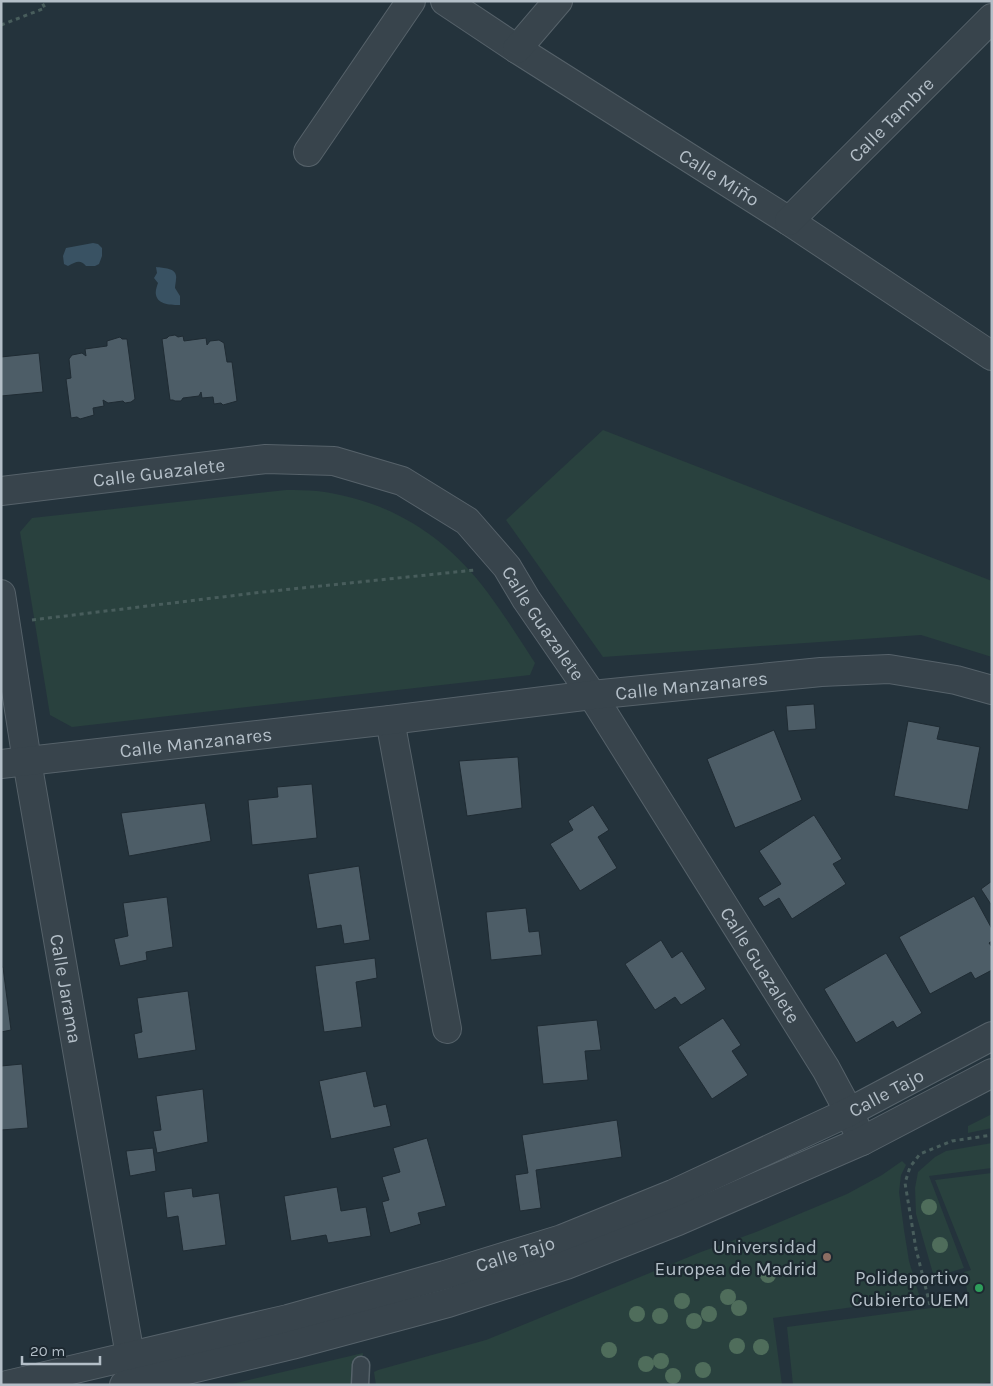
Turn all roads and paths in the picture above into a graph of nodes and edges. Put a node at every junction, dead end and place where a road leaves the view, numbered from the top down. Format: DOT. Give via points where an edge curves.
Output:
graph roads {
  1 [pos="41,1"];
  2 [pos="412,1"];
  3 [pos="445,1"];
  4 [pos="558,1"];
  5 [pos="992,18"];
  6 [pos="1,26"];
  7 [pos="517,49"];
  8 [pos="308,152"];
  9 [pos="790,221"];
  10 [pos="992,356"];
  11 [pos="1,491"];
  12 [pos="507,567"];
  13 [pos="1,594"];
  14 [pos="6,623"];
  15 [pos="992,690"];
  16 [pos="592,695"];
  17 [pos="390,720"];
  18 [pos="14,762"];
  19 [pos="447,1029"];
  20 [pos="992,1036"];
  21 [pos="992,1073"];
  22 [pos="849,1112"];
  23 [pos="992,1135"];
  24 [pos="862,1140"];
  25 [pos="930,1305"];
  26 [pos="130,1356"];
  27 [pos="361,1365"];
  28 [pos="129,1384"];
  29 [pos="7,1385"];
  30 [pos="360,1385"];
  1 -- 6 [label="path" via="44,8"];
  2 -- 8 [label="street"];
  3 -- 7 [label="street, Calle Miño"];
  4 -- 7 [label="street"];
  5 -- 9 [label="street, Calle Tambre"];
  7 -- 9 [label="street, Calle Miño"];
  9 -- 10 [label="street, Calle Miño"];
  11 -- 12 [label="street, Calle Guazalete" via="266,459 334,461 402,481 467,521"];
  12 -- 14 [label="path"];
  12 -- 16 [label="street, Calle Guazalete"];
  13 -- 14 [label="street, Calle Jarama"];
  14 -- 18 [label="street, Calle Jarama"];
  15 -- 16 [label="street, Calle Manzanares" via="956,680 889,669 821,672"];
  16 -- 17 [label="street, Calle Manzanares"];
  16 -- 22 [label="street, Calle Guazalete"];
  17 -- 18 [label="street, Calle Manzanares"];
  17 -- 19 [label="street"];
  18 -- 26 [label="street, Calle Jarama"];
  20 -- 22 [label="street, Calle Tajo"];
  21 -- 24 [label="street, Calle Tajo"];
  22 -- 24 [label="street, Calle Guazalete"];
  22 -- 26 [label="street, Calle Tajo" via="673,1194 562,1239 288,1319"];
  23 -- 25 [label="path" via="944,1144 920,1154 910,1167 905,1183 908,1206"];
  24 -- 28 [label="street, Calle Tajo" via="566,1266 292,1346"];
  26 -- 28 [label="street, Calle Jarama"];
  26 -- 29 [label="street, Calle Tajo"];
  27 -- 30 [label="lane"];
}
